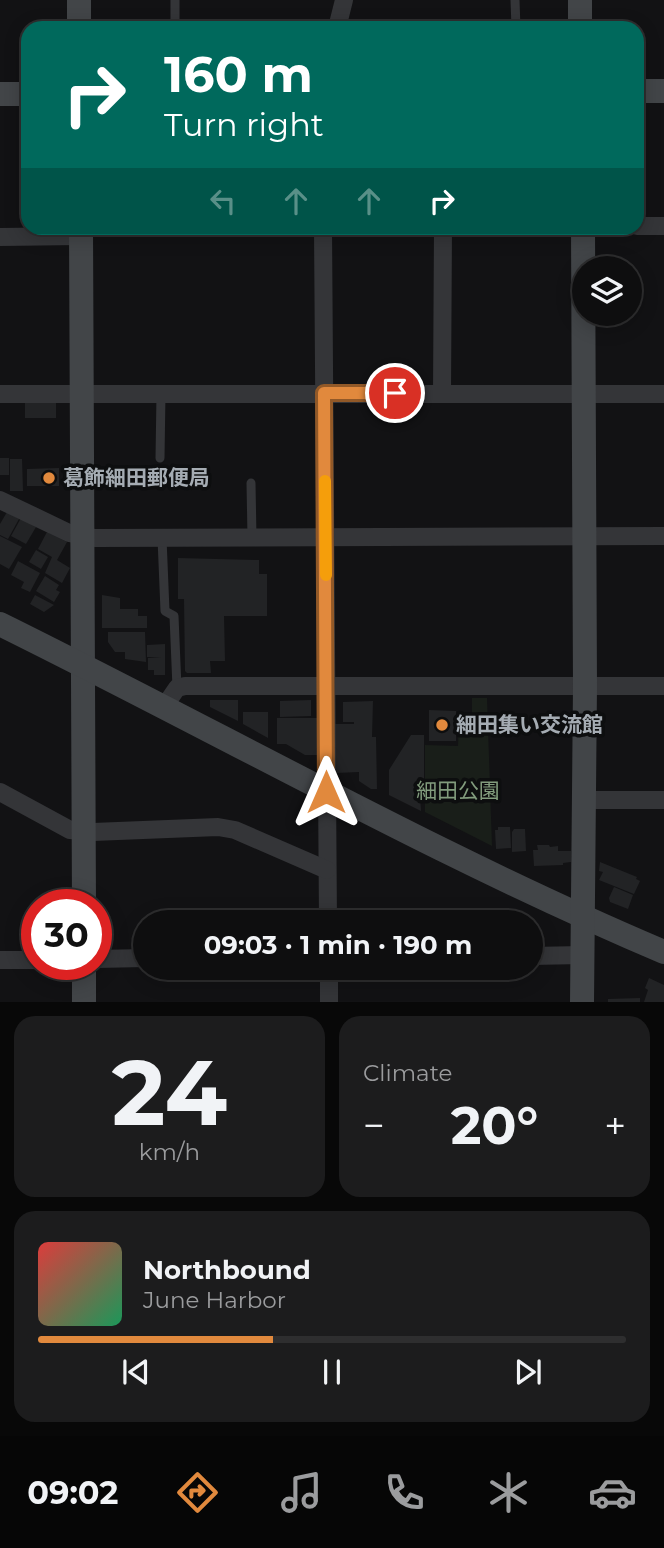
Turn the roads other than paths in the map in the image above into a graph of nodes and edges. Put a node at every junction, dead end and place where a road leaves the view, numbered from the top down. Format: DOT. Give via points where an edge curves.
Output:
graph roads {
  1 [pos="79,0"];
  2 [pos="175,0"];
  3 [pos="344,0"];
  4 [pos="515,0"];
  5 [pos="580,0"];
  6 [pos="79,21"];
  7 [pos="175,21"];
  8 [pos="339,21"];
  9 [pos="516,21"];
  10 [pos="580,21"];
  11 [pos="644,91"];
  12 [pos="664,91"];
  13 [pos="0,94"];
  14 [pos="21,94"];
  15 [pos="644,226"];
  16 [pos="664,226"];
  17 [pos="27,235"];
  18 [pos="81,235"];
  19 [pos="323,235"];
  20 [pos="443,235"];
  21 [pos="583,235"];
  22 [pos="0,237"];
  23 [pos="324,393"];
  24 [pos="442,393"];
  25 [pos="0,394"];
  26 [pos="81,394"];
  27 [pos="161,394"];
  28 [pos="583,394"];
  29 [pos="664,394"];
  30 [pos="160,458"];
  31 [pos="251,483"];
  32 [pos="0,500"];
  33 [pos="583,535"];
  34 [pos="82,536"];
  35 [pos="664,536"];
  36 [pos="252,537"];
  37 [pos="326,537"];
  38 [pos="162,538"];
  39 [pos="0,624"];
  40 [pos="82,664"];
  41 [pos="327,685"];
  42 [pos="585,686"];
  43 [pos="664,686"];
  44 [pos="170,697"];
  45 [pos="0,792"];
  46 [pos="326,792"];
  47 [pos="584,800"];
  48 [pos="664,800"];
  49 [pos="83,831"];
  50 [pos="327,870"];
  51 [pos="84,889"];
  52 [pos="328,910"];
  53 [pos="583,917"];
  54 [pos="664,953"];
  55 [pos="583,955"];
  56 [pos="543,956"];
  57 [pos="133,958"];
  58 [pos="112,959"];
  59 [pos="0,960"];
  60 [pos="21,960"];
  61 [pos="84,980"];
  62 [pos="329,980"];
  63 [pos="84,1002"];
  64 [pos="329,1002"];
  65 [pos="582,1002"];
  1 -- 6 [label="street"];
  2 -- 7 [label="lane"];
  3 -- 8 [label="street"];
  4 -- 9 [label="lane"];
  5 -- 10 [label="street"];
  11 -- 12 [label="street"];
  13 -- 14 [label="street"];
  15 -- 16 [label="street"];
  17 -- 22 [label="street"];
  18 -- 26 [label="street"];
  19 -- 23 [label="street"];
  20 -- 24 [label="street"];
  21 -- 28 [label="street"];
  23 -- 24 [label="street"];
  23 -- 27 [label="street"];
  23 -- 37 [label="street"];
  24 -- 28 [label="street"];
  25 -- 26 [label="street"];
  26 -- 27 [label="street"];
  26 -- 34 [label="street"];
  27 -- 30 [label="lane"];
  28 -- 29 [label="street"];
  28 -- 33 [label="street"];
  31 -- 36 [label="lane"];
  32 -- 34 [label="street"];
  33 -- 35 [label="street"];
  33 -- 37 [label="street"];
  33 -- 42 [label="street"];
  34 -- 38 [label="street"];
  34 -- 40 [label="street"];
  36 -- 37 [label="street"];
  36 -- 38 [label="street"];
  37 -- 41 [label="street"];
  38 -- 44 [label="lane" via="165,611 174,616"];
  39 -- 40 [label="street"];
  40 -- 44 [label="street"];
  40 -- 49 [label="street"];
  41 -- 42 [label="street"];
  41 -- 44 [label="street" via="185,686"];
  41 -- 46 [label="street"];
  42 -- 43 [label="street"];
  42 -- 47 [label="street"];
  44 -- 46 [label="street"];
  45 -- 49 [label="street" via="70,830"];
  46 -- 50 [label="street"];
  46 -- 53 [label="street"];
  47 -- 48 [label="street"];
  47 -- 53 [label="street"];
  49 -- 50 [label="street" via="218,827"];
  49 -- 51 [label="street"];
  50 -- 52 [label="street"];
  53 -- 54 [label="street"];
  53 -- 55 [label="street"];
  55 -- 56 [label="street"];
  55 -- 65 [label="street"];
  57 -- 58 [label="street"];
  59 -- 60 [label="street"];
  61 -- 63 [label="street"];
  62 -- 64 [label="street"];
}
